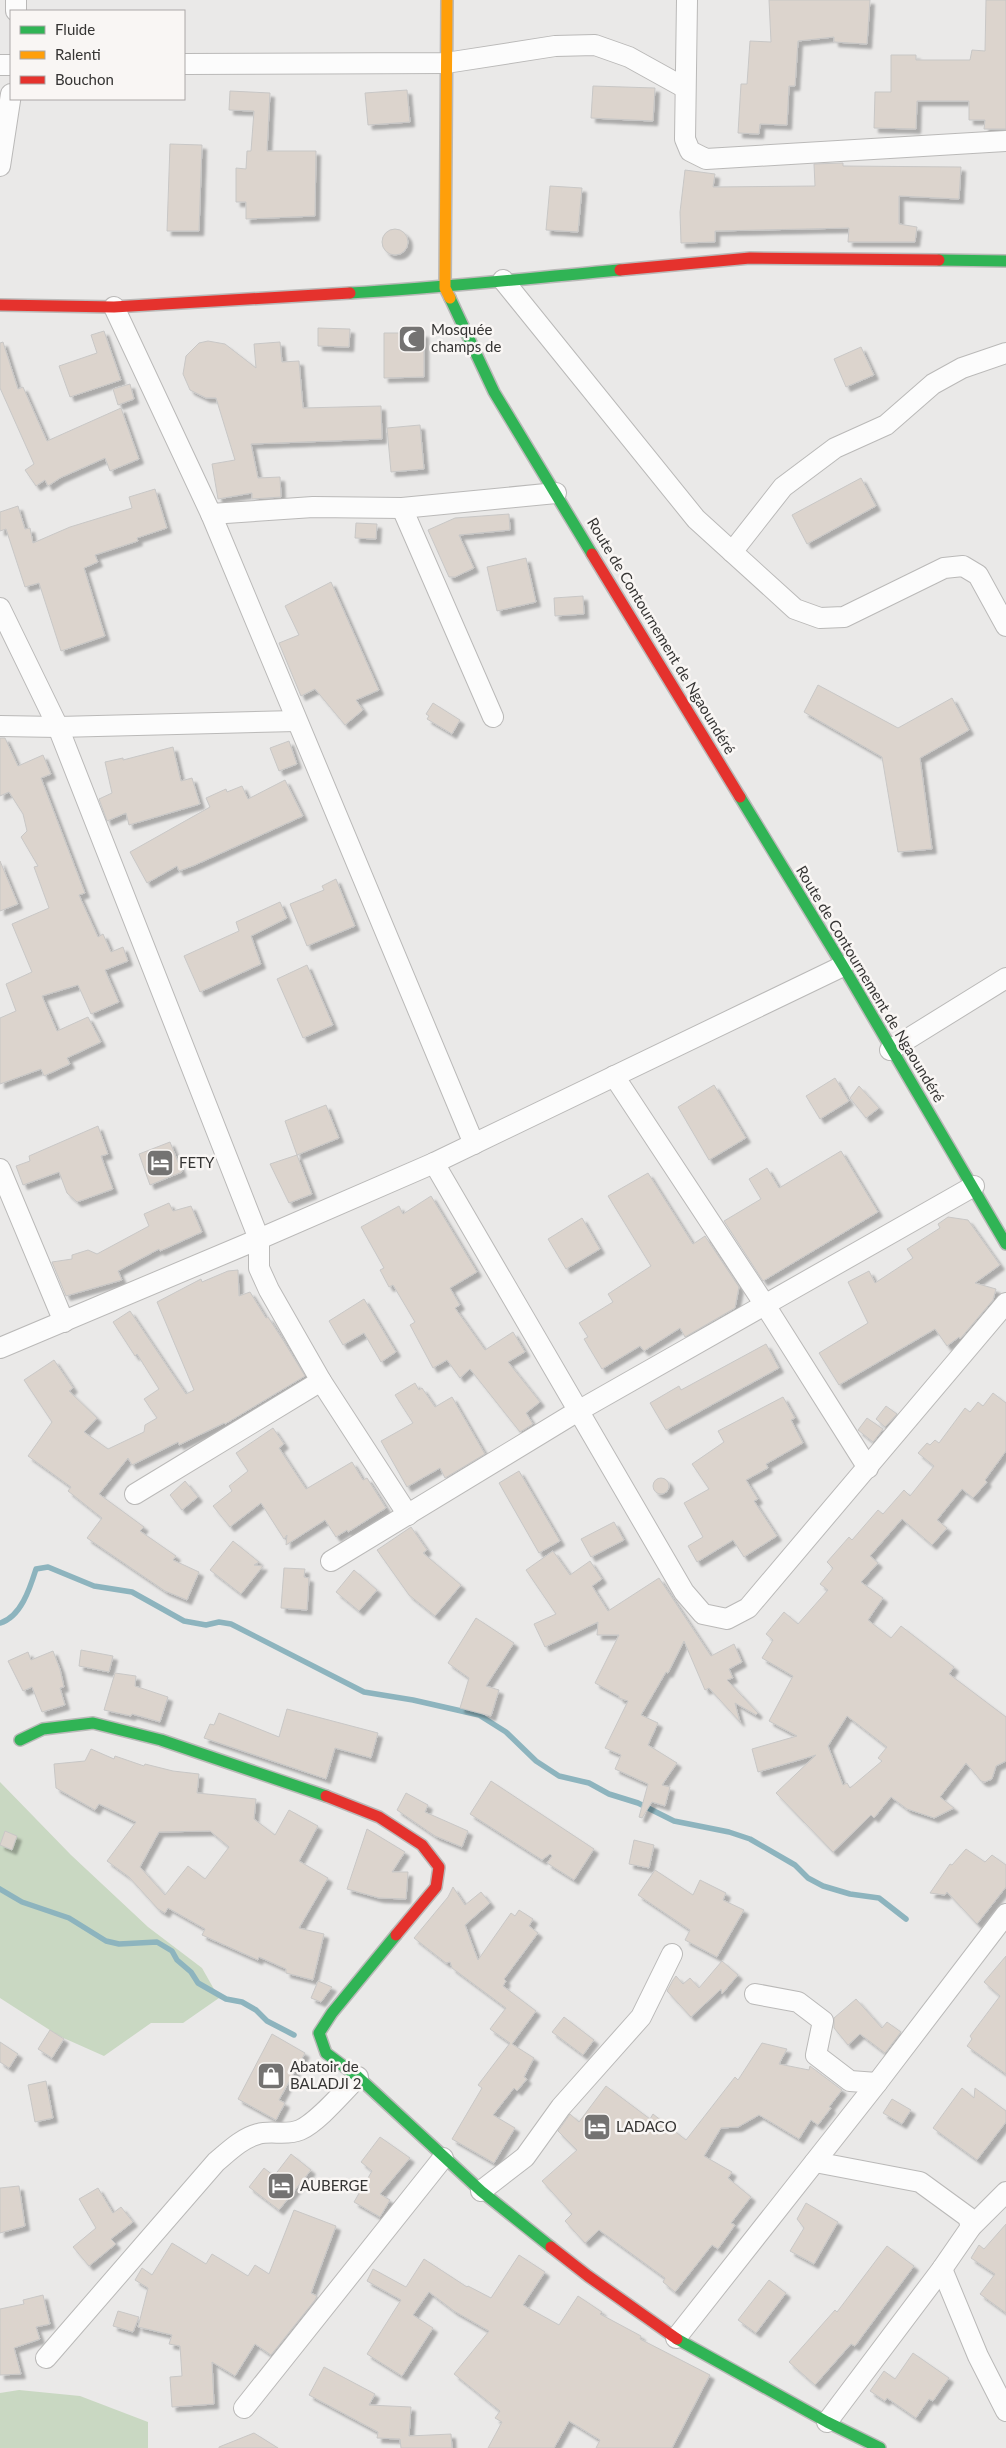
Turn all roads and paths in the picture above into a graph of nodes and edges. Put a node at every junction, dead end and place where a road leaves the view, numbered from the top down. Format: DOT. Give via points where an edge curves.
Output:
graph roads {
  1 [pos="447,0"];
  2 [pos="687,0"];
  3 [pos="446,63"];
  4 [pos="185,64"];
  5 [pos="686,88"];
  6 [pos="10,100"];
  7 [pos="1006,141"];
  8 [pos="0,166"];
  9 [pos="1006,261"];
  10 [pos="503,280"];
  11 [pos="445,288"];
  12 [pos="0,305"];
  13 [pos="114,307"];
  14 [pos="1006,353"];
  15 [pos="556,492"];
  16 [pos="402,508"];
  17 [pos="210,514"];
  18 [pos="732,552"];
  19 [pos="0,608"];
  20 [pos="1006,626"];
  21 [pos="493,717"];
  22 [pos="296,721"];
  23 [pos="0,726"];
  24 [pos="58,727"];
  25 [pos="844,966"];
  26 [pos="1006,978"];
  27 [pos="890,1050"];
  28 [pos="614,1076"];
  29 [pos="474,1144"];
  30 [pos="434,1163"];
  31 [pos="0,1169"];
  32 [pos="974,1186"];
  33 [pos="260,1239"];
  34 [pos="1006,1244"];
  35 [pos="1006,1303"];
  36 [pos="765,1305"];
  37 [pos="64,1322"];
  38 [pos="0,1348"];
  39 [pos="321,1381"];
  40 [pos="578,1411"];
  41 [pos="868,1468"];
  42 [pos="135,1494"];
  43 [pos="408,1514"];
  44 [pos="331,1561"];
  45 [pos="20,1740"];
  46 [pos="1006,1914"];
  47 [pos="672,1954"];
  48 [pos="755,1994"];
  49 [pos="358,2077"];
  50 [pos="877,2083"];
  51 [pos="443,2158"];
  52 [pos="815,2162"];
  53 [pos="480,2191"];
  54 [pos="1006,2192"];
  55 [pos="971,2227"];
  56 [pos="942,2269"];
  57 [pos="676,2338"];
  58 [pos="46,2358"];
  59 [pos="244,2408"];
  60 [pos="1006,2412"];
  61 [pos="827,2422"];
  62 [pos="880,2448"];
  1 -- 3 [label="street, Route de Contournement de Ngaoundéré"];
  2 -- 5 [label="street"];
  3 -- 4 [label="street"];
  3 -- 5 [label="street" via="555,46 595,45 629,57"];
  3 -- 11 [label="street, Route de Contournement de Ngaoundéré"];
  5 -- 7 [label="street" via="685,139 690,151 706,159"];
  6 -- 8 [label="street"];
  9 -- 10 [label="street" via="750,258"];
  10 -- 11 [label="street"];
  10 -- 18 [label="street" via="696,519"];
  11 -- 13 [label="street"];
  11 -- 15 [label="street, Route de Contournement de Ngaoundéré" via="494,392"];
  12 -- 13 [label="street"];
  13 -- 17 [label="street"];
  14 -- 18 [label="street" via="962,368 940,380 886,425 835,448 784,487"];
  15 -- 16 [label="street"];
  15 -- 25 [label="street, Route de Contournement de Ngaoundéré"];
  16 -- 17 [label="street" via="313,507"];
  16 -- 21 [label="street"];
  17 -- 22 [label="street"];
  18 -- 20 [label="street" via="794,609 820,618 844,617 944,568 963,566 978,575"];
  19 -- 24 [label="street"];
  22 -- 24 [label="street"];
  22 -- 29 [label="street"];
  23 -- 24 [label="street"];
  24 -- 33 [label="street"];
  25 -- 27 [label="street, Route de Contournement de Ngaoundéré"];
  25 -- 28 [label="street"];
  26 -- 27 [label="street"];
  27 -- 32 [label="street, Route de Contournement de Ngaoundéré"];
  28 -- 29 [label="street"];
  28 -- 36 [label="street"];
  29 -- 30 [label="street"];
  30 -- 33 [label="street"];
  30 -- 40 [label="street"];
  31 -- 37 [label="street"];
  32 -- 34 [label="street, Route de Contournement de Ngaoundéré"];
  32 -- 36 [label="street"];
  33 -- 37 [label="street"];
  33 -- 39 [label="street" via="259,1268 268,1290"];
  35 -- 41 [label="street"];
  36 -- 40 [label="street"];
  36 -- 41 [label="street"];
  37 -- 38 [label="street"];
  39 -- 42 [label="street"];
  39 -- 43 [label="street"];
  40 -- 41 [label="street" via="684,1592 703,1614 728,1619 748,1608"];
  40 -- 43 [label="street"];
  43 -- 44 [label="street"];
  45 -- 49 [label="street" via="43,1729 93,1723 122,1730 342,1802 379,1817 422,1845 439,1867 436,1887 319,2033 326,2053"];
  46 -- 50 [label="street"];
  47 -- 53 [label="street" via="641,2017 561,2107 525,2157"];
  48 -- 50 [label="street" via="798,2002 822,2021 816,2055 850,2081"];
  49 -- 51 [label="street"];
  49 -- 58 [label="street" via="301,2130 288,2134 258,2134 216,2162"];
  50 -- 52 [label="street"];
  51 -- 53 [label="street"];
  51 -- 59 [label="street"];
  52 -- 55 [label="street" via="920,2182 968,2217"];
  52 -- 57 [label="street"];
  53 -- 57 [label="street" via="588,2276"];
  54 -- 55 [label="street"];
  55 -- 56 [label="street"];
  56 -- 60 [label="street" via="978,2356"];
  56 -- 61 [label="street"];
  57 -- 61 [label="street"];
  61 -- 62 [label="street"];
}
